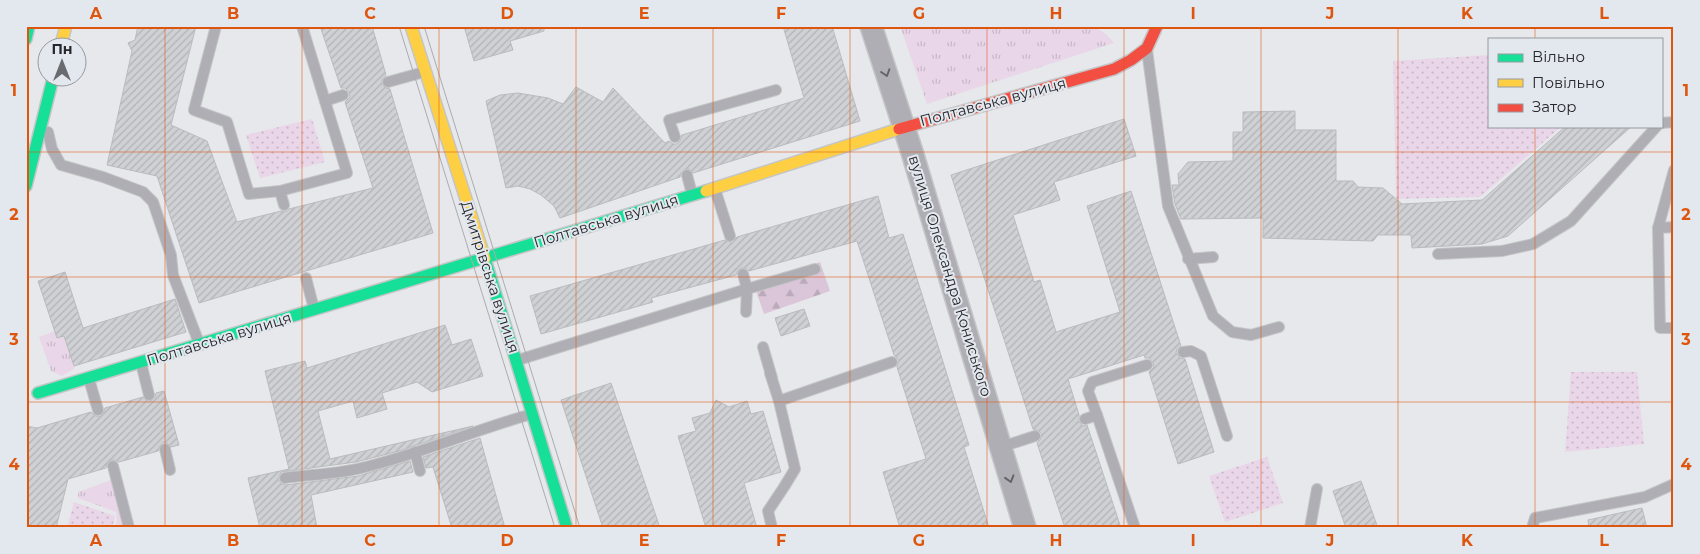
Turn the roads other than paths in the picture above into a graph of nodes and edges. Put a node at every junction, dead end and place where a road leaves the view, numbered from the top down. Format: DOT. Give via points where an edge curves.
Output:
graph roads {
  1 [pos="29,26"];
  2 [pos="216,26"];
  3 [pos="302,26"];
  4 [pos="410,26"];
  5 [pos="871,26"];
  6 [pos="1157,26"];
  7 [pos="26,39"];
  8 [pos="1147,48"];
  9 [pos="425,72"];
  10 [pos="388,82"];
  11 [pos="50,88"];
  12 [pos="776,90"];
  13 [pos="343,95"];
  14 [pos="47,101"];
  15 [pos="325,101"];
  16 [pos="904,127"];
  17 [pos="1655,128"];
  18 [pos="675,137"];
  19 [pos="1674,170"];
  20 [pos="687,175"];
  21 [pos="26,186"];
  22 [pos="714,188"];
  23 [pos="280,191"];
  24 [pos="692,195"];
  25 [pos="284,204"];
  26 [pos="1674,227"];
  27 [pos="1658,228"];
  28 [pos="730,236"];
  29 [pos="1438,254"];
  30 [pos="1212,257"];
  31 [pos="484,258"];
  32 [pos="1188,258"];
  33 [pos="815,269"];
  34 [pos="743,274"];
  35 [pos="306,278"];
  36 [pos="747,289"];
  37 [pos="314,310"];
  38 [pos="746,312"];
  39 [pos="1279,327"];
  40 [pos="1674,328"];
  41 [pos="200,344"];
  42 [pos="763,347"];
  43 [pos="1183,352"];
  44 [pos="517,361"];
  45 [pos="141,362"];
  46 [pos="892,362"];
  47 [pos="1147,365"];
  48 [pos="88,378"];
  49 [pos="38,393"];
  50 [pos="150,395"];
  51 [pos="779,400"];
  52 [pos="98,410"];
  53 [pos="532,414"];
  54 [pos="1097,415"];
  55 [pos="1085,419"];
  56 [pos="1035,436"];
  57 [pos="1227,436"];
  58 [pos="1001,447"];
  59 [pos="165,449"];
  60 [pos="415,452"];
  61 [pos="112,466"];
  62 [pos="170,470"];
  63 [pos="420,471"];
  64 [pos="284,478"];
  65 [pos="1674,484"];
  66 [pos="1317,489"];
  67 [pos="129,528"];
  68 [pos="567,528"];
  69 [pos="772,528"];
  70 [pos="1025,528"];
  71 [pos="1135,528"];
  72 [pos="1310,528"];
  73 [pos="1532,528"];
  1 -- 7 [label="street"];
  2 -- 23 [label="lane" via="194,110 227,122 249,194"];
  3 -- 15 [label="lane"];
  4 -- 9 [label="street, Дмитрівська вулиця"];
  5 -- 16 [label="street, вулиця Олександра Кониського, one-way"];
  6 -- 8 [label="street"];
  8 -- 16 [label="street, Полтавська вулиця" via="1114,69"];
  8 -- 32 [label="lane" via="1168,206"];
  9 -- 10 [label="lane"];
  9 -- 31 [label="street, Дмитрівська вулиця"];
  11 -- 14 [label="street"];
  12 -- 18 [label="lane" via="669,120"];
  13 -- 15 [label="lane"];
  14 -- 21 [label="street"];
  14 -- 41 [label="lane" via="48,134 61,165 143,192 153,202 171,255 173,275"];
  15 -- 23 [label="lane" via="347,173"];
  16 -- 22 [label="street, Полтавська вулиця"];
  16 -- 58 [label="street, вулиця Олександра Кониського"];
  17 -- 29 [label="lane" via="1571,221 1533,244 1502,251"];
  19 -- 27 [label="lane"];
  20 -- 24 [label="lane"];
  22 -- 24 [label="street, Полтавська вулиця"];
  22 -- 28 [label="lane"];
  23 -- 25 [label="lane"];
  24 -- 31 [label="street, Полтавська вулиця"];
  26 -- 27 [label="lane"];
  27 -- 40 [label="lane" via="1660,328"];
  30 -- 32 [label="lane"];
  31 -- 37 [label="street, Полтавська вулиця"];
  31 -- 44 [label="street, Дмитрівська вулиця"];
  32 -- 39 [label="lane" via="1212,316 1232,332 1251,335"];
  33 -- 36 [label="lane"];
  34 -- 36 [label="lane"];
  35 -- 37 [label="lane"];
  36 -- 38 [label="lane"];
  36 -- 44 [label="lane"];
  37 -- 41 [label="street, Полтавська вулиця"];
  41 -- 45 [label="street, Полтавська вулиця"];
  42 -- 51 [label="lane"];
  43 -- 57 [label="lane" via="1192,351 1200,356"];
  44 -- 53 [label="street, Дмитрівська вулиця"];
  45 -- 48 [label="street, Полтавська вулиця"];
  45 -- 50 [label="lane"];
  46 -- 51 [label="lane"];
  47 -- 54 [label="lane" via="1092,382 1088,391"];
  48 -- 49 [label="street, Полтавська вулиця"];
  48 -- 52 [label="lane"];
  51 -- 69 [label="lane" via="795,469 768,511"];
  53 -- 60 [label="lane"];
  53 -- 68 [label="street, Дмитрівська вулиця"];
  54 -- 55 [label="lane"];
  54 -- 71 [label="lane"];
  56 -- 58 [label="lane"];
  58 -- 70 [label="street, вулиця Олександра Кониського, one-way"];
  59 -- 62 [label="lane"];
  60 -- 63 [label="lane"];
  60 -- 64 [label="lane" via="357,469"];
  61 -- 67 [label="lane"];
  65 -- 73 [label="lane" via="1645,497 1535,518"];
  66 -- 72 [label="lane"];
}
